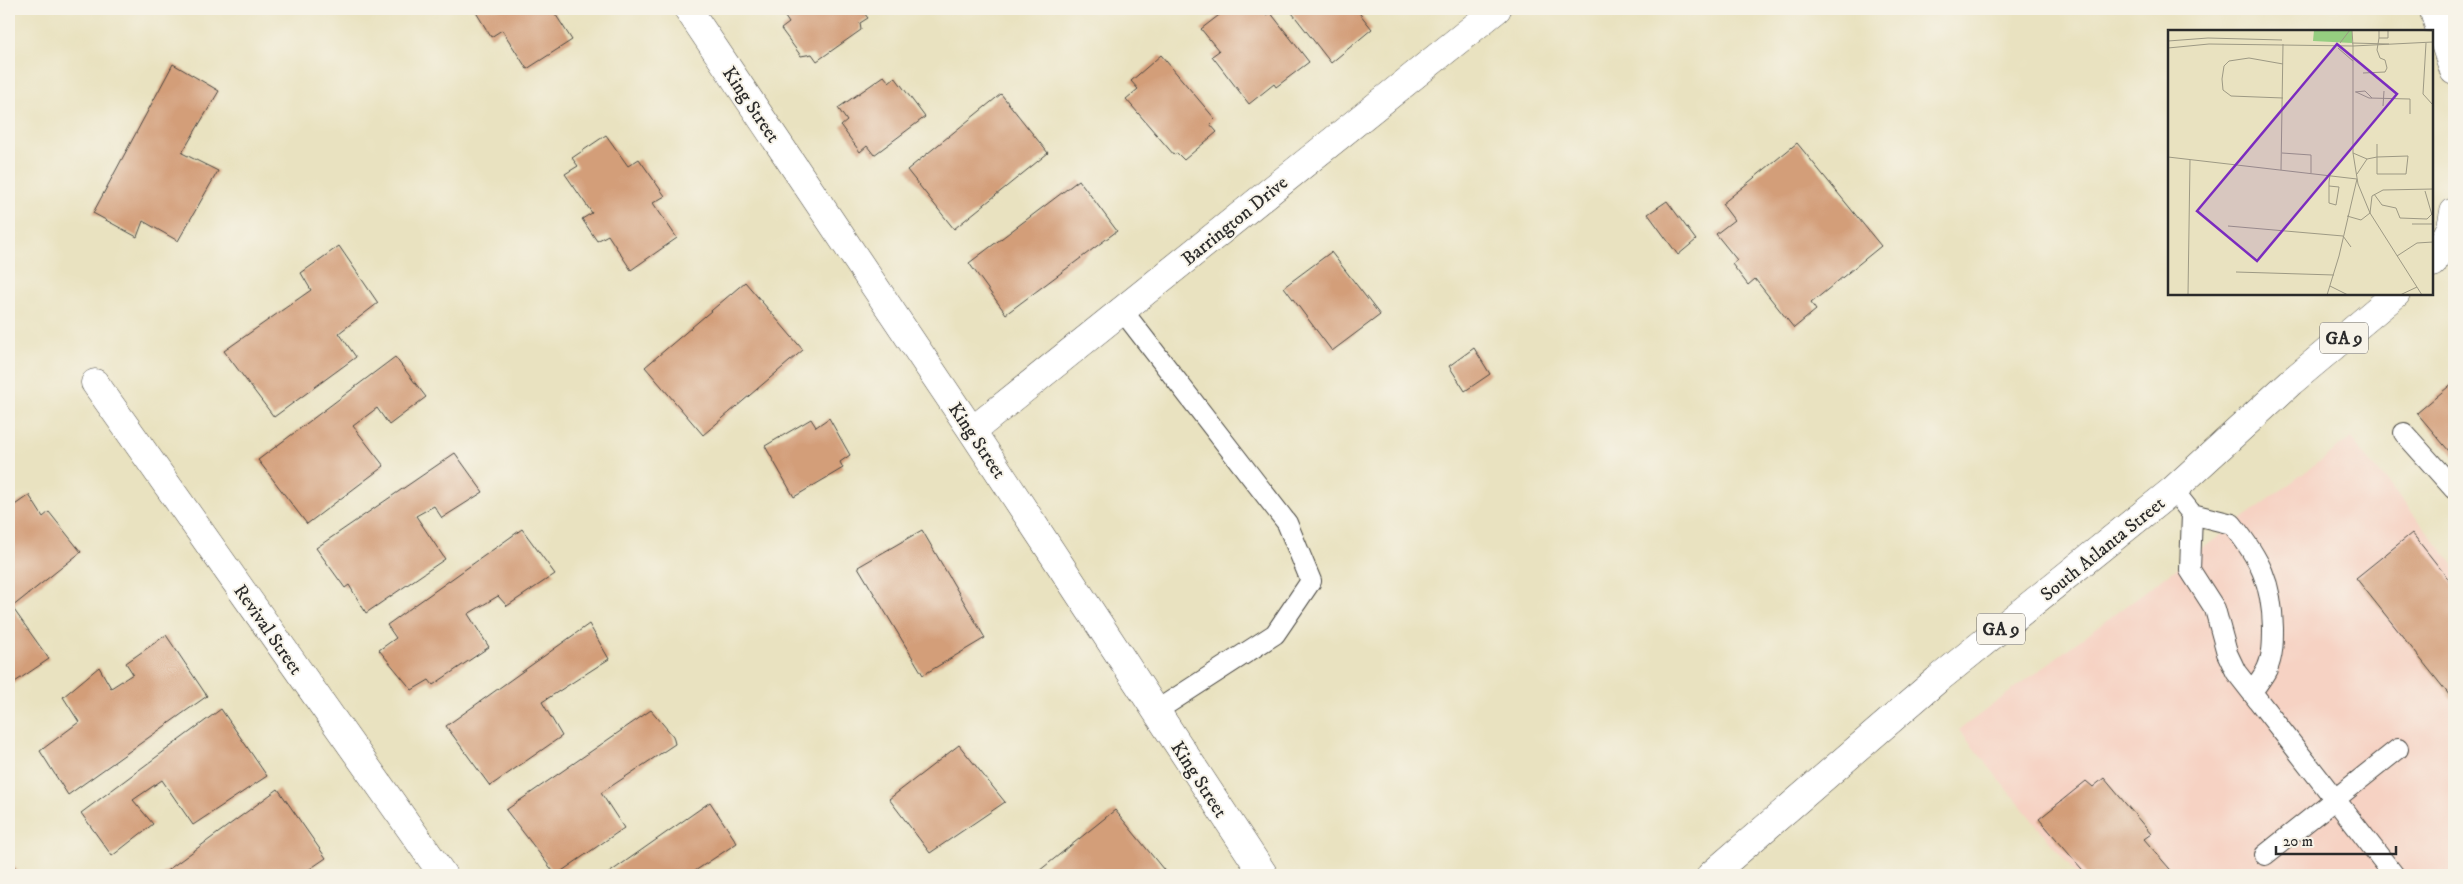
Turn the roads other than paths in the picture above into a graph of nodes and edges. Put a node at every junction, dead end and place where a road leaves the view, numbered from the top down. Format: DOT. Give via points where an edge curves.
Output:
graph roads {
  1 [pos="688,9"];
  2 [pos="1497,9"];
  3 [pos="2433,9"];
  4 [pos="2446,9"];
  5 [pos="2454,20"];
  6 [pos="2454,71"];
  7 [pos="2454,212"];
  8 [pos="2454,244"];
  9 [pos="2433,262"];
  10 [pos="2433,263"];
  11 [pos="2395,295"];
  12 [pos="1122,310"];
  13 [pos="95,383"];
  14 [pos="972,431"];
  15 [pos="2404,433"];
  16 [pos="2173,490"];
  17 [pos="2454,490"];
  18 [pos="2192,514"];
  19 [pos="2252,692"];
  20 [pos="1156,711"];
  21 [pos="2398,749"];
  22 [pos="2336,800"];
  23 [pos="2265,855"];
  24 [pos="443,875"];
  25 [pos="1264,875"];
  26 [pos="1711,875"];
  27 [pos="2394,875"];
  1 -- 14 [label="main road, King Street"];
  2 -- 12 [label="main road, Barrington Drive"];
  3 -- 6 [label="main road"];
  4 -- 5 [label="main road"];
  7 -- 9 [label="main road" via="2451,227"];
  8 -- 10 [label="main road"];
  11 -- 16 [label="main road, South Atlanta Street / GA 9" via="2291,382"];
  12 -- 14 [label="main road, Barrington Drive"];
  12 -- 20 [label="lane" via="1287,523 1311,582 1275,634"];
  13 -- 24 [label="main road, Revival Street"];
  14 -- 20 [label="main road, King Street"];
  15 -- 17 [label="lane"];
  16 -- 18 [label="lane"];
  16 -- 26 [label="main road, South Atlanta Street / GA 9" via="1937,680"];
  18 -- 19 [label="lane" via="2190,570 2215,609 2227,653 2236,672"];
  18 -- 19 [label="lane" via="2232,524 2261,565 2269,585 2273,646 2267,668"];
  19 -- 22 [label="lane"];
  20 -- 25 [label="main road, King Street"];
  21 -- 22 [label="lane"];
  22 -- 23 [label="lane"];
  22 -- 27 [label="lane"];
}
